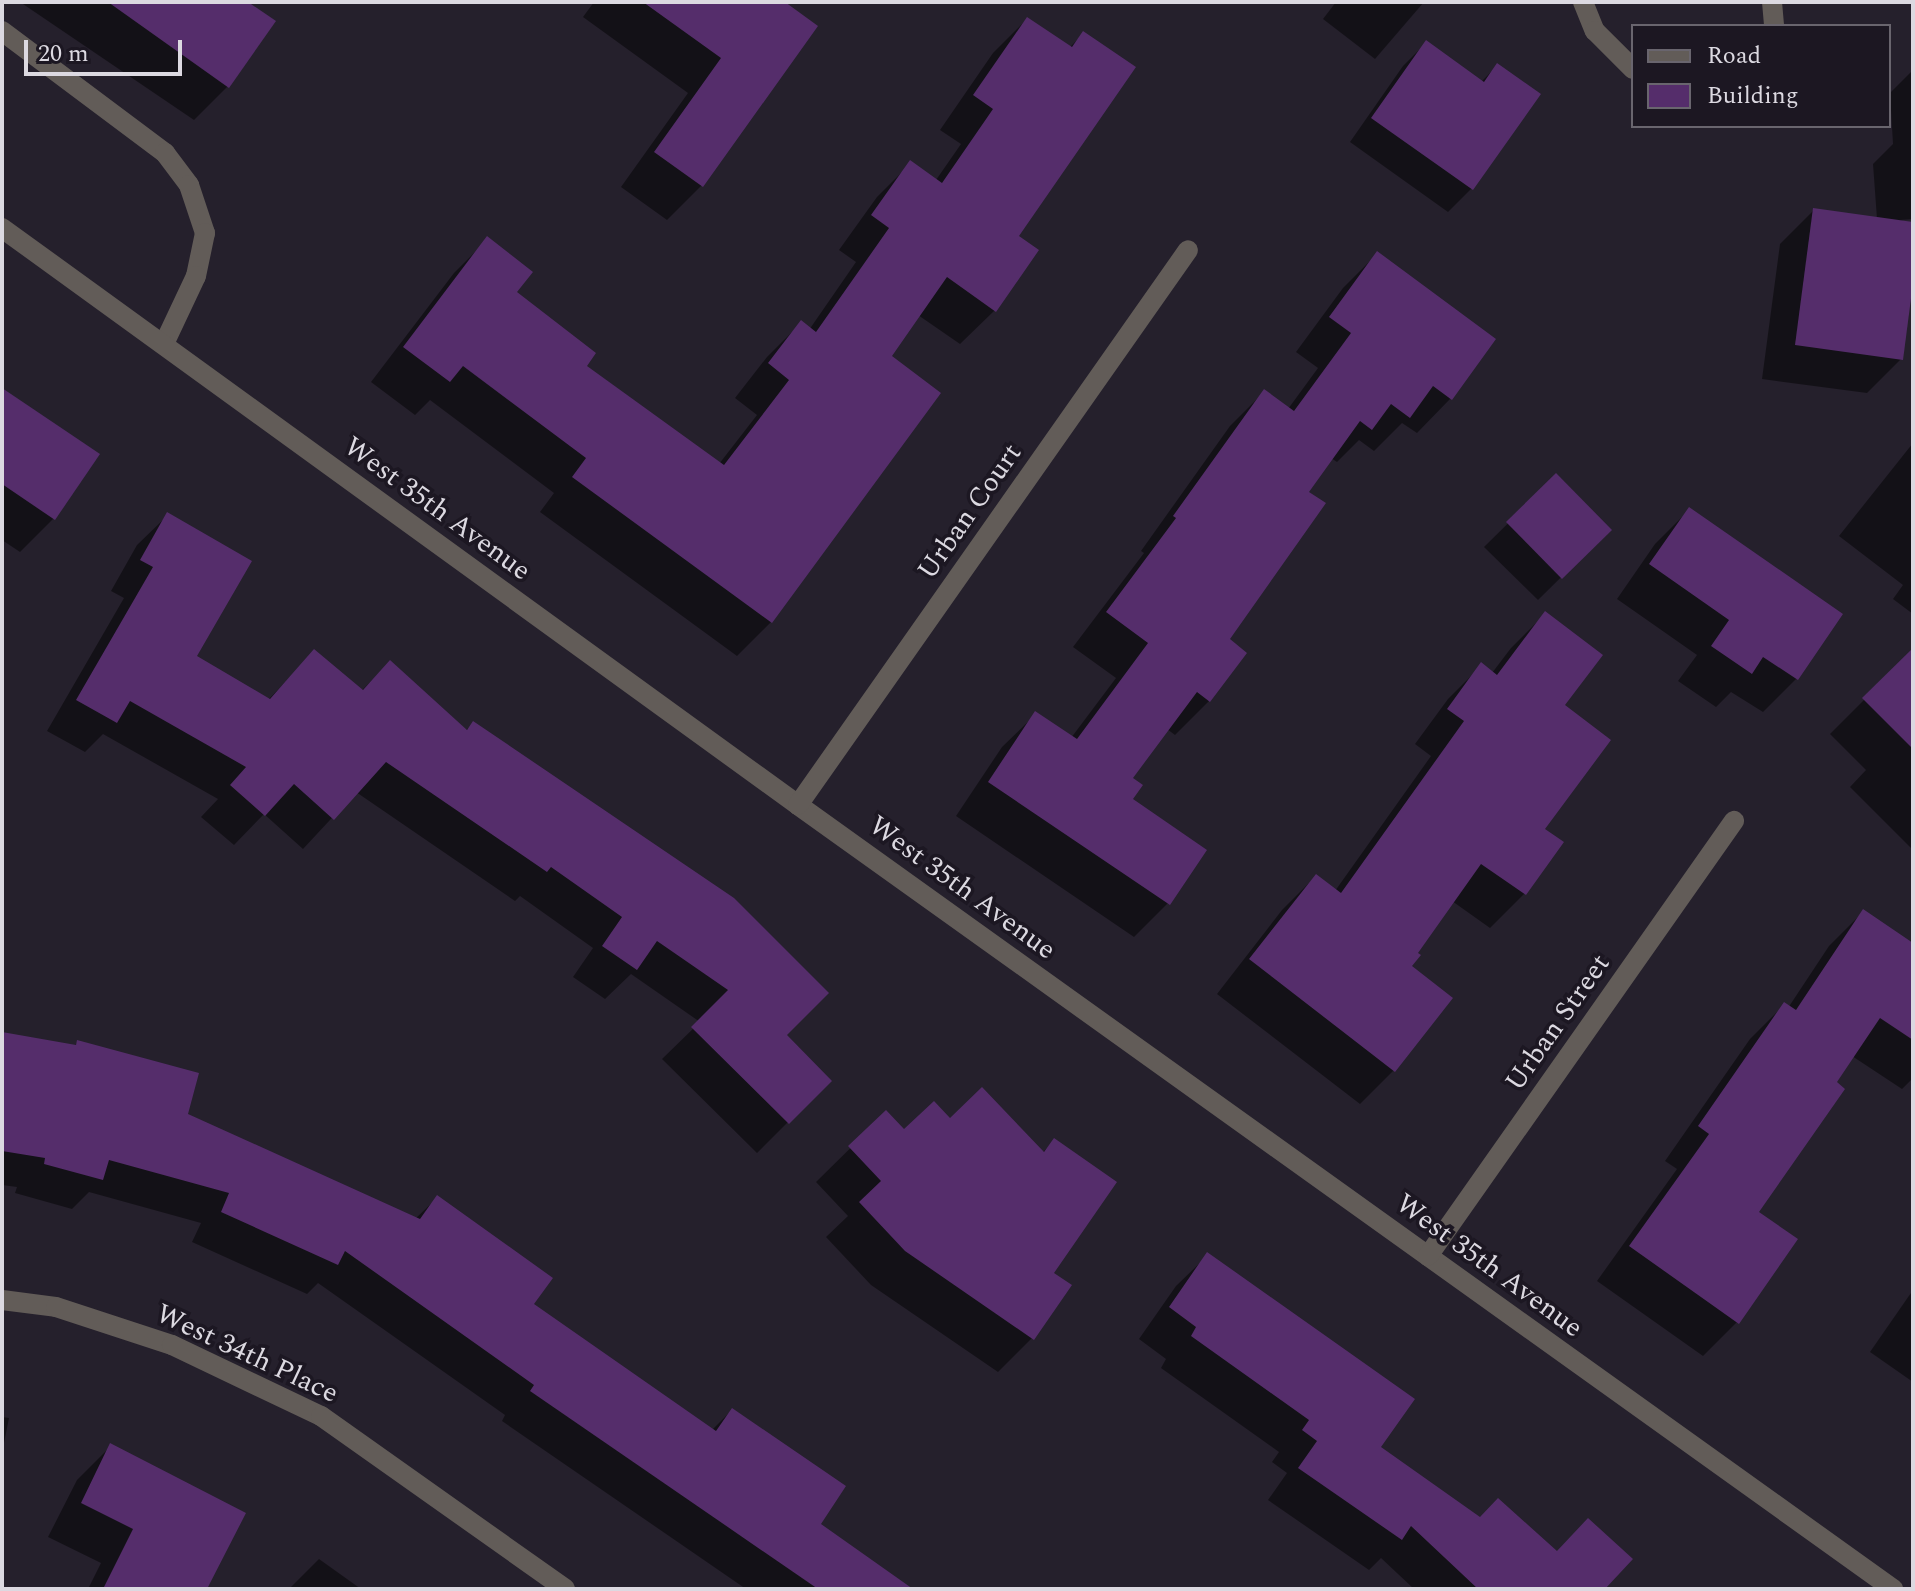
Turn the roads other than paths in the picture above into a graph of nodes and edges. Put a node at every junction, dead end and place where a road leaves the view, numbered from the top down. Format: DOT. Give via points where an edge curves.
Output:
graph roads {
  1 [pos="1583,2"];
  2 [pos="1772,2"];
  3 [pos="1774,24"];
  4 [pos="2,31"];
  5 [pos="1631,67"];
  6 [pos="2,228"];
  7 [pos="1188,250"];
  8 [pos="164,344"];
  9 [pos="798,805"];
  10 [pos="1734,821"];
  11 [pos="1428,1256"];
  12 [pos="2,1300"];
  13 [pos="565,1589"];
  14 [pos="1893,1589"];
  1 -- 5 [label="street" via="1595,31"];
  2 -- 3 [label="street"];
  4 -- 8 [label="street" via="165,153 189,185 205,233 196,276"];
  6 -- 8 [label="street, West 35th Avenue"];
  7 -- 9 [label="street, Urban Court"];
  8 -- 9 [label="street, West 35th Avenue"];
  9 -- 11 [label="street, West 35th Avenue"];
  10 -- 11 [label="street, Urban Street"];
  11 -- 14 [label="street, West 35th Avenue"];
  12 -- 13 [label="street, West 34th Place" via="56,1307 172,1345 321,1416"];
}
